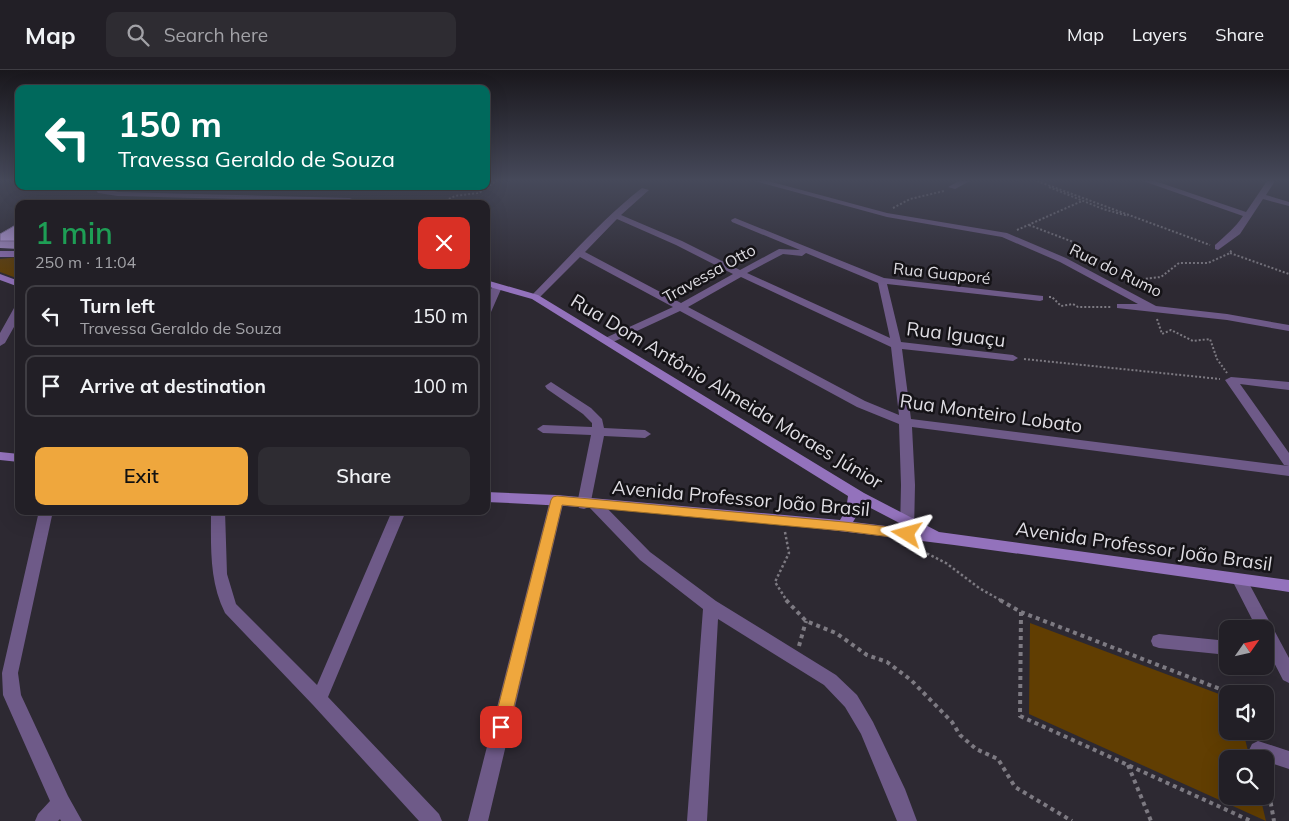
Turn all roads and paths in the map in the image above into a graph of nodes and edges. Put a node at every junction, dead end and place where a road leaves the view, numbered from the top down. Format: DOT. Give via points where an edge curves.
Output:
graph roads {
  1 [pos="616,216"];
  2 [pos="893,216"];
  3 [pos="1048,216"];
  4 [pos="1129,216"];
  5 [pos="1131,216"];
  6 [pos="1246,216"];
  7 [pos="735,220"];
  8 [pos="1150,223"];
  9 [pos="1028,225"];
  10 [pos="1004,236"];
  11 [pos="1081,245"];
  12 [pos="1218,246"];
  13 [pos="578,252"];
  14 [pos="15,254"];
  15 [pos="0,256"];
  16 [pos="856,271"];
  17 [pos="739,274"];
  18 [pos="1289,274"];
  19 [pos="0,277"];
  20 [pos="882,281"];
  21 [pos="15,283"];
  22 [pos="492,285"];
  23 [pos="1112,286"];
  24 [pos="535,297"];
  25 [pos="1040,298"];
  26 [pos="1120,306"];
  27 [pos="681,307"];
  28 [pos="1154,308"];
  29 [pos="15,315"];
  30 [pos="1289,328"];
  31 [pos="607,341"];
  32 [pos="0,343"];
  33 [pos="896,345"];
  34 [pos="1013,358"];
  35 [pos="1232,380"];
  36 [pos="551,386"];
  37 [pos="1289,386"];
  38 [pos="905,422"];
  39 [pos="543,429"];
  40 [pos="598,433"];
  41 [pos="645,434"];
  42 [pos="0,456"];
  43 [pos="15,458"];
  44 [pos="1289,462"];
  45 [pos="1289,471"];
  46 [pos="855,493"];
  47 [pos="490,497"];
  48 [pos="557,500"];
  49 [pos="590,504"];
  50 [pos="45,515"];
  51 [pos="218,515"];
  52 [pos="397,515"];
  53 [pos="783,521"];
  54 [pos="844,526"];
  55 [pos="907,528"];
  56 [pos="944,539"];
  57 [pos="1240,580"];
  58 [pos="1289,586"];
  59 [pos="711,606"];
  60 [pos="1021,612"];
  61 [pos="1260,620"];
  62 [pos="806,621"];
  63 [pos="1159,641"];
  64 [pos="1219,647"];
  65 [pos="1274,656"];
  66 [pos="796,659"];
  67 [pos="1289,675"];
  68 [pos="1219,689"];
  69 [pos="319,699"];
  70 [pos="1274,755"];
  71 [pos="1289,760"];
  72 [pos="1128,764"];
  73 [pos="61,804"];
  74 [pos="1271,805"];
  75 [pos="44,821"];
  76 [pos="72,821"];
  77 [pos="432,821"];
  78 [pos="478,821"];
  79 [pos="697,821"];
  80 [pos="907,821"];
  81 [pos="1072,821"];
  82 [pos="1151,821"];
  83 [pos="1251,821"];
  84 [pos="1274,821"];
  1 -- 13 [label="street"];
  1 -- 17 [label="street, Rua Iguaçu" via="679,242"];
  2 -- 10 [label="street, Rua do Rumo"];
  3 -- 9 [label="path"];
  4 -- 8 [label="path"];
  5 -- 8 [label="path"];
  6 -- 12 [label="street" via="1237,232"];
  7 -- 16 [label="street, Rua Guaporé"];
  8 -- 12 [label="path"];
  9 -- 10 [label="path"];
  9 -- 11 [label="path"];
  10 -- 23 [label="street, Rua do Rumo"];
  13 -- 24 [label="street"];
  13 -- 27 [label="street, Rua Monteiro Lobato"];
  14 -- 15 [label="main road"];
  16 -- 17 [label="street, Travessa Otto" via="806,254 782,251"];
  16 -- 20 [label="street, Rua Guaporé"];
  17 -- 27 [label="street, Travessa Otto"];
  17 -- 33 [label="street, Rua Iguaçu"];
  18 -- 23 [label="path" via="1230,253 1208,263 1179,263 1161,277 1129,280"];
  19 -- 21 [label="main road"];
  20 -- 25 [label="street, Rua Guaporé"];
  20 -- 33 [label="street"];
  22 -- 24 [label="main road, Rua Dom Antônio Almeida Moraes Júnior"];
  23 -- 28 [label="street, Rua do Rumo"];
  24 -- 31 [label="main road, Rua Dom Antônio Almeida Moraes Júnior"];
  25 -- 26 [label="path" via="1052,296 1061,306"];
  26 -- 28 [label="street"];
  27 -- 31 [label="street, Travessa Otto"];
  27 -- 38 [label="street, Rua Monteiro Lobato" via="861,404"];
  28 -- 30 [label="street, Rua do Rumo"];
  28 -- 35 [label="path" via="1162,334 1172,330 1193,341 1210,339 1217,359"];
  29 -- 32 [label="street"];
  31 -- 46 [label="main road, Rua Dom Antônio Almeida Moraes Júnior"];
  33 -- 34 [label="street, Rua Iguaçu"];
  33 -- 38 [label="street"];
  34 -- 35 [label="path, Rua Iguaçu"];
  35 -- 37 [label="street"];
  35 -- 44 [label="street"];
  36 -- 40 [label="street" via="598,422"];
  38 -- 45 [label="street, Rua Monteiro Lobato"];
  38 -- 55 [label="street" via="909,495"];
  39 -- 40 [label="street"];
  40 -- 41 [label="street"];
  40 -- 49 [label="street"];
  42 -- 43 [label="main road"];
  46 -- 54 [label="main road" via="853,510"];
  46 -- 55 [label="main road, Rua Dom Antônio Almeida Moraes Júnior"];
  47 -- 48 [label="main road, Avenida Professor João Brasil"];
  48 -- 49 [label="main road, Avenida Professor João Brasil"];
  48 -- 78 [label="street"];
  49 -- 53 [label="main road, Avenida Professor João Brasil"];
  49 -- 59 [label="street" via="645,556"];
  50 -- 73 [label="street" via="10,673 12,695"];
  51 -- 69 [label="street" via="222,584 227,603"];
  52 -- 69 [label="street"];
  53 -- 54 [label="main road, Avenida Professor João Brasil"];
  53 -- 62 [label="path" via="789,553 775,582 790,605"];
  54 -- 55 [label="main road, Avenida Professor João Brasil"];
  55 -- 56 [label="main road, Rua Dom Antônio Almeida Moraes Júnior"];
  55 -- 60 [label="path" via="907,543 946,563 979,588"];
  56 -- 57 [label="main road, Avenida Professor João Brasil"];
  57 -- 58 [label="main road, Avenida Professor João Brasil"];
  57 -- 61 [label="street"];
  59 -- 66 [label="street"];
  59 -- 79 [label="street"];
  60 -- 68 [label="path"];
  60 -- 72 [label="path" via="1020,716"];
  62 -- 66 [label="path"];
  62 -- 81 [label="path" via="836,633 867,655 888,662 911,680 976,749 998,759 1015,787"];
  63 -- 64 [label="street"];
  65 -- 67 [label="street"];
  66 -- 80 [label="street" via="830,680 851,701 867,728"];
  69 -- 77 [label="street"];
  70 -- 71 [label="street"];
  72 -- 82 [label="path"];
  72 -- 83 [label="path"];
  73 -- 75 [label="street"];
  73 -- 76 [label="street"];
  74 -- 84 [label="path"];
}
